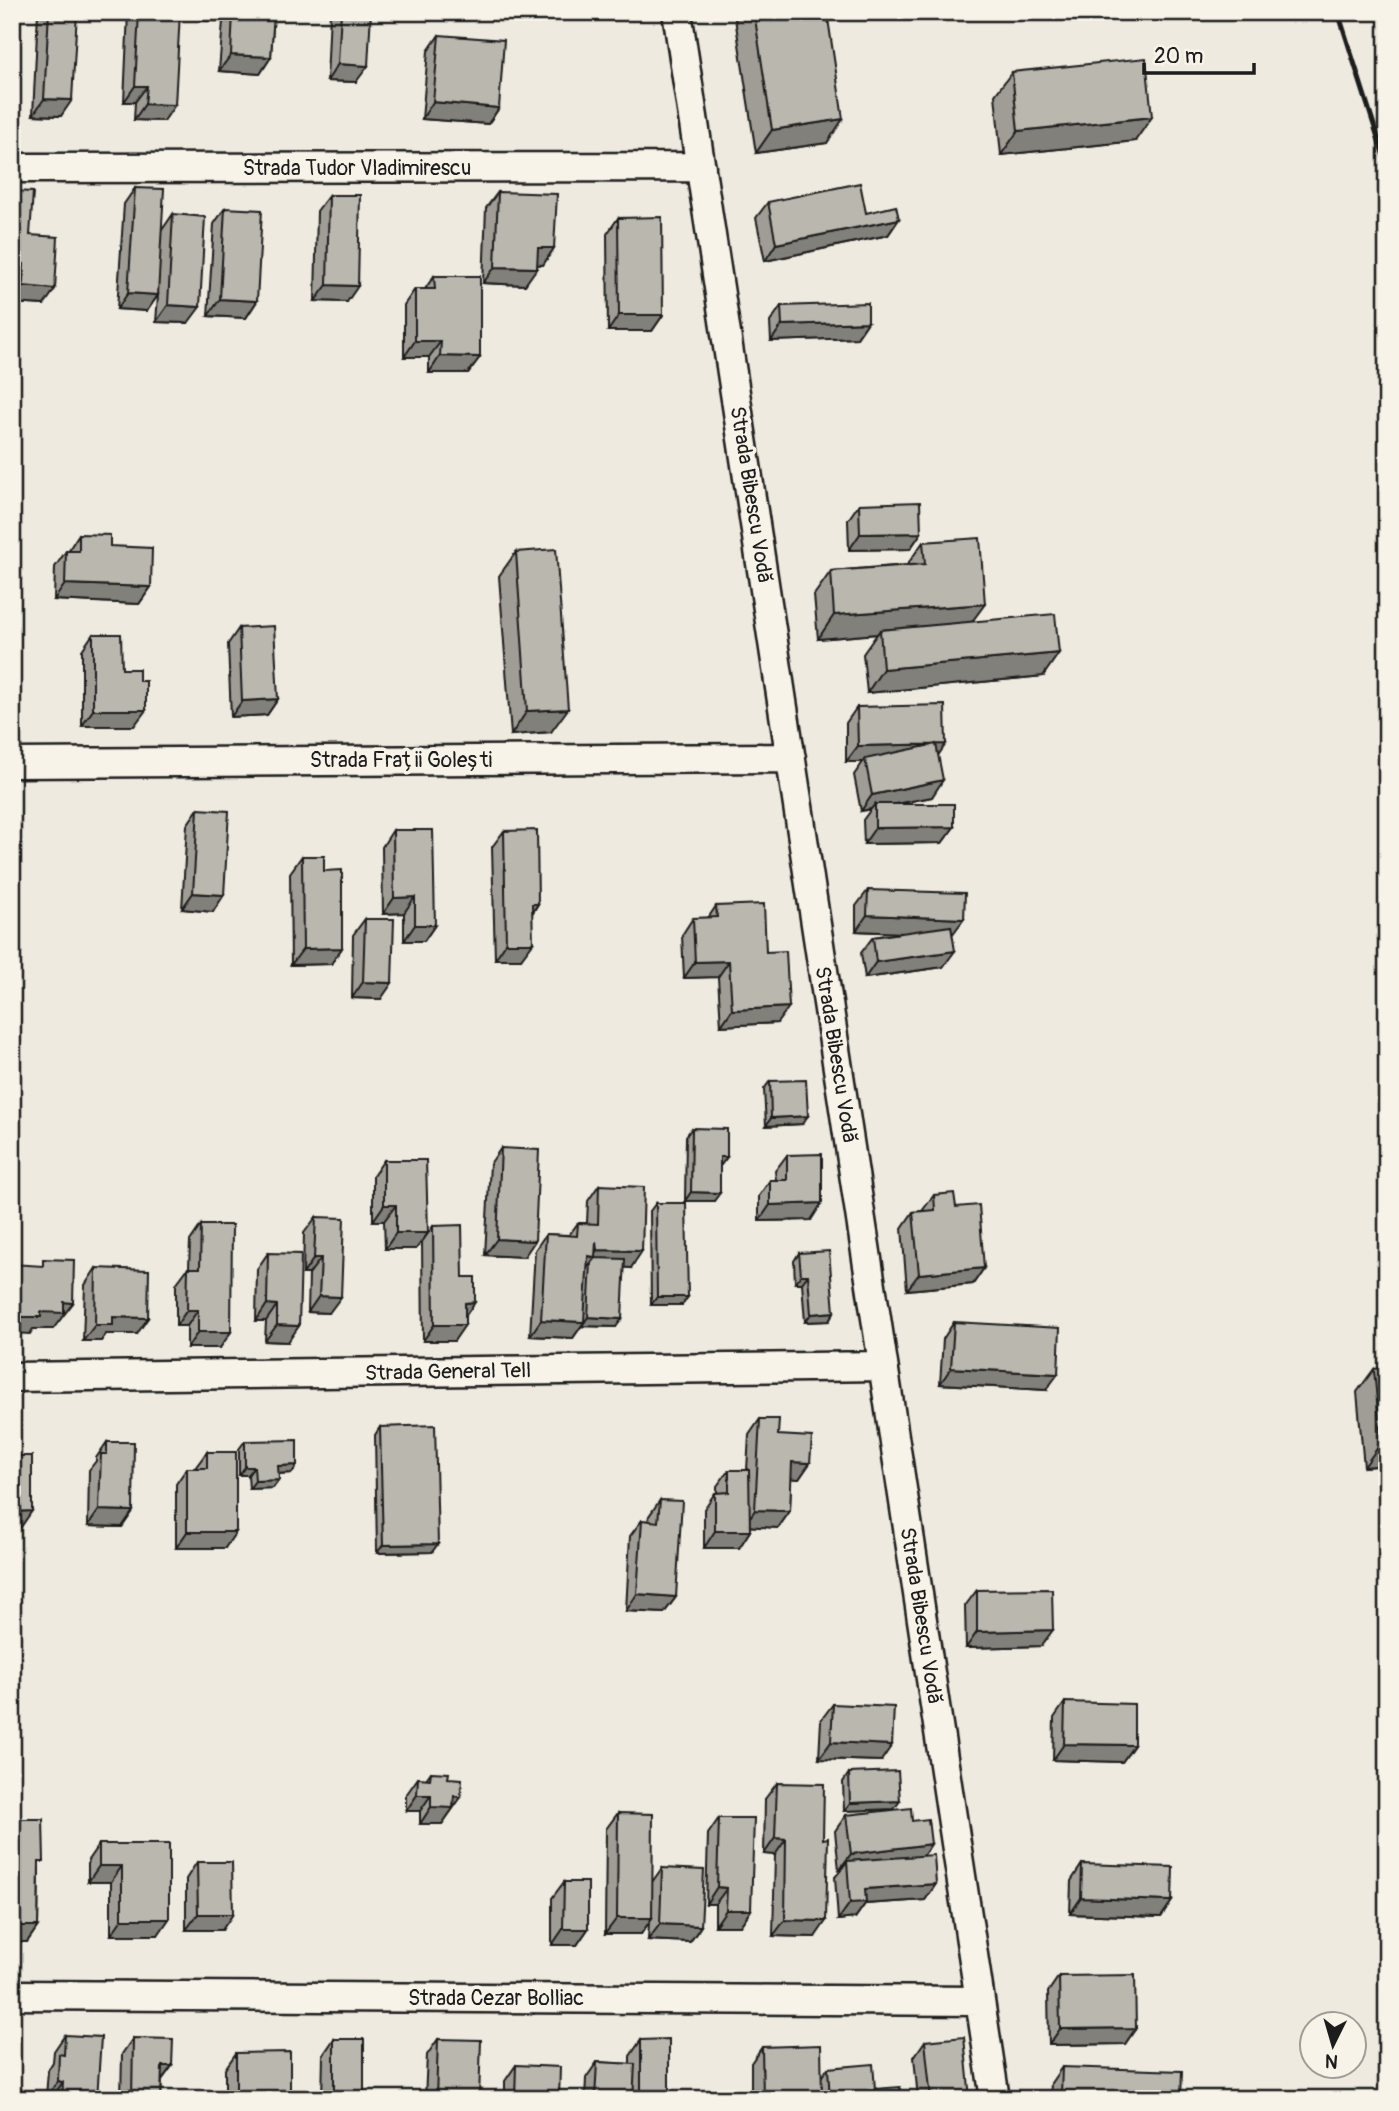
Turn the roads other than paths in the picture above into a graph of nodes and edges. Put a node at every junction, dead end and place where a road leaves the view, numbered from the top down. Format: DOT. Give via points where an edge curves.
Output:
graph roads {
  1 [pos="677,12"];
  2 [pos="701,167"];
  3 [pos="12,168"];
  4 [pos="790,758"];
  5 [pos="12,763"];
  6 [pos="883,1366"];
  7 [pos="12,1377"];
  8 [pos="12,1996"];
  9 [pos="980,2000"];
  10 [pos="995,2099"];
  1 -- 2 [label="street, Strada Bibescu Vodă"];
  2 -- 3 [label="street, Strada Tudor Vladimirescu"];
  2 -- 4 [label="street, Strada Bibescu Vodă"];
  4 -- 5 [label="street, Strada Frații Golești"];
  4 -- 6 [label="street, Strada Bibescu Vodă"];
  6 -- 7 [label="street, Strada General Tell"];
  6 -- 9 [label="street, Strada Bibescu Vodă"];
  8 -- 9 [label="street, Strada Cezar Bolliac"];
  9 -- 10 [label="street, Strada Bibescu Vodă"];
}
